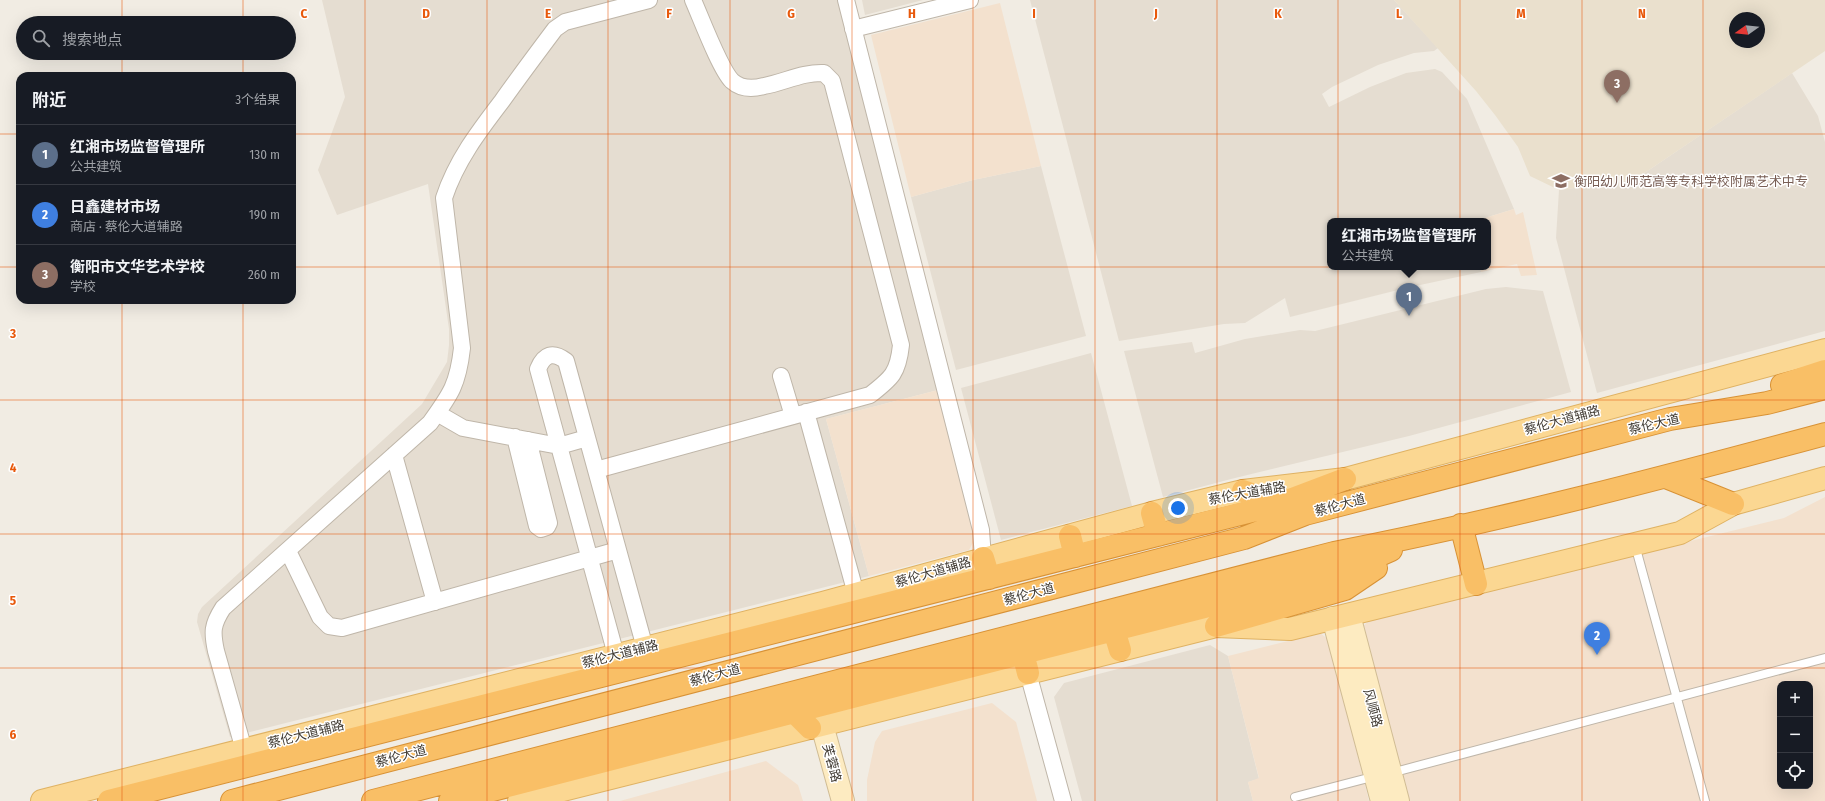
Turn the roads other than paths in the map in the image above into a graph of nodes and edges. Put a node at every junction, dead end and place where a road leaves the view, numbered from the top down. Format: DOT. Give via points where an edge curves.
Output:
graph roads {
  1 [pos="649,0"];
  2 [pos="693,0"];
  3 [pos="846,0"];
  4 [pos="970,0"];
  5 [pos="853,29"];
  6 [pos="1825,350"];
  7 [pos="1825,372"];
  8 [pos="781,376"];
  9 [pos="1825,388"];
  10 [pos="437,413"];
  11 [pos="799,414"];
  12 [pos="1670,419"];
  13 [pos="1825,434"];
  14 [pos="587,438"];
  15 [pos="559,446"];
  16 [pos="1825,450"];
  17 [pos="394,455"];
  18 [pos="596,470"];
  19 [pos="1666,477"];
  20 [pos="1825,478"];
  21 [pos="1345,479"];
  22 [pos="1243,492"];
  23 [pos="1279,504"];
  24 [pos="1733,504"];
  25 [pos="1152,513"];
  26 [pos="1306,514"];
  27 [pos="1461,525"];
  28 [pos="1158,535"];
  29 [pos="1425,535"];
  30 [pos="1635,545"];
  31 [pos="1072,546"];
  32 [pos="618,550"];
  33 [pos="288,551"];
  34 [pos="590,558"];
  35 [pos="986,568"];
  36 [pos="1476,584"];
  37 [pos="856,594"];
  38 [pos="435,602"];
  39 [pos="1341,617"];
  40 [pos="1216,626"];
  41 [pos="1117,640"];
  42 [pos="645,648"];
  43 [pos="1825,658"];
  44 [pos="612,662"];
  45 [pos="1026,663"];
  46 [pos="1676,698"];
  47 [pos="827,703"];
  48 [pos="794,712"];
  49 [pos="816,726"];
  50 [pos="244,750"];
  51 [pos="1383,775"];
  52 [pos="546,791"];
  53 [pos="1295,797"];
  54 [pos="42,801"];
  55 [pos="109,801"];
  56 [pos="232,801"];
  57 [pos="373,801"];
  58 [pos="450,801"];
  59 [pos="519,801"];
  60 [pos="830,801"];
  61 [pos="843,801"];
  62 [pos="1063,801"];
  63 [pos="1382,801"];
  64 [pos="1398,801"];
  65 [pos="1705,801"];
  1 -- 10 [label="street" via="565,22 555,29 473,139 448,184 444,198 445,212 462,348 459,371 451,394"];
  2 -- 11 [label="street" via="721,63 732,80 741,86 764,86 814,72 824,73 832,81 901,345 900,362 890,380 870,395"];
  3 -- 5 [label="street"];
  4 -- 5 [label="street"];
  5 -- 35 [label="street" via="981,530"];
  6 -- 21 [label="main road, 蔡伦大道辅路"];
  7 -- 12 [label="highway"];
  8 -- 11 [label="street"];
  9 -- 12 [label="highway, 蔡伦大道" via="1767,403"];
  10 -- 15 [label="street" via="463,428"];
  10 -- 17 [label="street" via="430,423"];
  11 -- 18 [label="street"];
  11 -- 37 [label="street"];
  12 -- 26 [label="highway, 蔡伦大道"];
  13 -- 19 [label="highway"];
  14 -- 15 [label="street"];
  14 -- 15 [label="street" via="566,361 559,355 550,355 542,360 538,369"];
  14 -- 18 [label="street"];
  15 -- 34 [label="street"];
  16 -- 19 [label="highway"];
  17 -- 33 [label="street"];
  17 -- 38 [label="street"];
  18 -- 32 [label="street"];
  19 -- 24 [label="highway"];
  19 -- 27 [label="highway"];
  20 -- 24 [label="main road"];
  21 -- 22 [label="main road, 蔡伦大道辅路"];
  21 -- 23 [label="highway"];
  22 -- 23 [label="highway"];
  22 -- 25 [label="main road, 蔡伦大道辅路"];
  23 -- 26 [label="highway"];
  23 -- 28 [label="highway"];
  24 -- 30 [label="main road" via="1680,533"];
  25 -- 28 [label="highway"];
  25 -- 31 [label="main road, 蔡伦大道辅路"];
  26 -- 56 [label="highway, 蔡伦大道" via="1244,538"];
  27 -- 29 [label="highway"];
  27 -- 36 [label="highway"];
  28 -- 31 [label="highway"];
  29 -- 40 [label="highway" via="1345,590"];
  29 -- 41 [label="highway" via="1339,574"];
  29 -- 57 [label="highway" via="1334,553"];
  30 -- 36 [label="main road"];
  30 -- 46 [label="lane"];
  31 -- 35 [label="highway"];
  32 -- 34 [label="street"];
  32 -- 42 [label="street"];
  33 -- 38 [label="street" via="320,617 329,626 342,628"];
  33 -- 50 [label="street" via="223,608 215,620 213,634 216,651"];
  34 -- 38 [label="street"];
  34 -- 44 [label="street"];
  35 -- 37 [label="main road, 蔡伦大道辅路"];
  35 -- 44 [label="highway"];
  36 -- 39 [label="main road"];
  37 -- 42 [label="main road, 蔡伦大道辅路"];
  39 -- 40 [label="main road" via="1290,629"];
  39 -- 51 [label="street, 风顺路"];
  40 -- 41 [label="main road"];
  41 -- 45 [label="highway"];
  42 -- 44 [label="main road, 蔡伦大道辅路"];
  43 -- 46 [label="lane"];
  44 -- 50 [label="main road, 蔡伦大道辅路"];
  44 -- 55 [label="highway" via="566,686"];
  45 -- 47 [label="highway"];
  45 -- 49 [label="main road"];
  45 -- 62 [label="street"];
  46 -- 51 [label="lane"];
  46 -- 65 [label="lane"];
  47 -- 48 [label="highway"];
  47 -- 49 [label="highway"];
  48 -- 49 [label="highway"];
  48 -- 52 [label="highway"];
  49 -- 52 [label="main road"];
  49 -- 60 [label="street, 芙蓉路"];
  49 -- 61 [label="street, 芙蓉路"];
  50 -- 54 [label="main road, 蔡伦大道辅路"];
  51 -- 53 [label="lane"];
  51 -- 63 [label="street, 风顺路"];
  51 -- 64 [label="street, 风顺路"];
  52 -- 58 [label="highway"];
  52 -- 59 [label="main road"];
}
